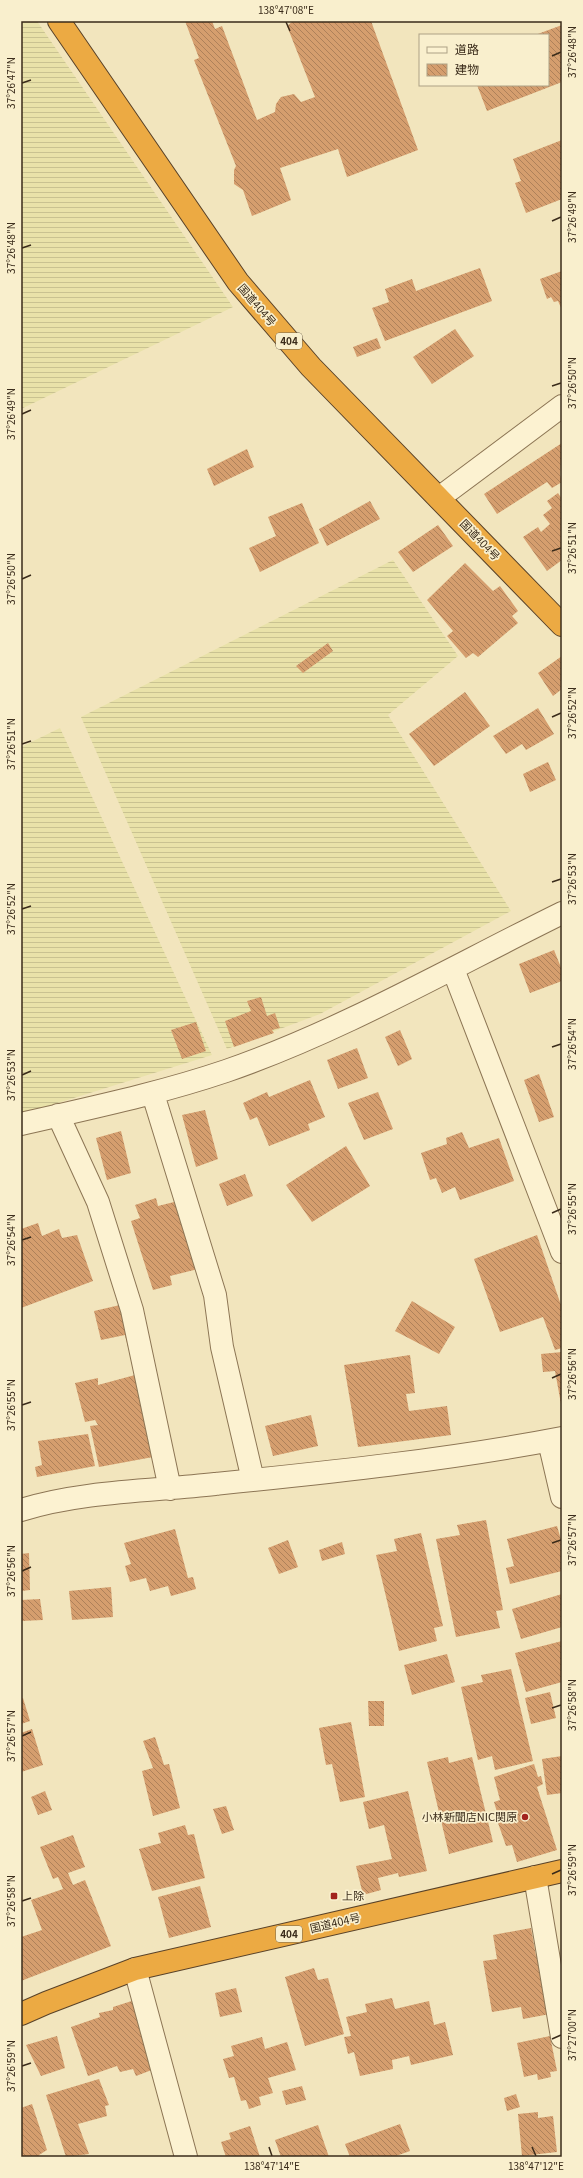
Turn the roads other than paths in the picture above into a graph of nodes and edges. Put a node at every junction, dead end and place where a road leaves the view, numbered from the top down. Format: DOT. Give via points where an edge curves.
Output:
graph roads {
  1 [pos="64,22"];
  2 [pos="562,406"];
  3 [pos="439,498"];
  4 [pos="562,625"];
  5 [pos="562,913"];
  6 [pos="453,969"];
  7 [pos="153,1094"];
  8 [pos="58,1115"];
  9 [pos="21,1124"];
  10 [pos="562,1252"];
  11 [pos="556,1440"];
  12 [pos="253,1480"];
  13 [pos="170,1489"];
  14 [pos="562,1497"];
  15 [pos="22,1505"];
  16 [pos="562,1872"];
  17 [pos="535,1877"];
  18 [pos="135,1969"];
  19 [pos="21,2014"];
  20 [pos="562,2037"];
  21 [pos="186,2157"];
  1 -- 3 [label="highway, 国道404号 / 404" via="238,282 311,367"];
  2 -- 3 [label="street"];
  3 -- 4 [label="highway, 国道404号 / 404"];
  5 -- 6 [label="street"];
  6 -- 7 [label="street" via="305,1039 227,1071"];
  6 -- 10 [label="street"];
  7 -- 8 [label="street"];
  7 -- 12 [label="street" via="215,1295 222,1347"];
  8 -- 9 [label="street"];
  8 -- 13 [label="street" via="98,1202 132,1310"];
  11 -- 12 [label="street"];
  11 -- 14 [label="street"];
  12 -- 13 [label="street"];
  13 -- 15 [label="street" via="103,1493"];
  16 -- 17 [label="highway, 国道404号 / 404"];
  17 -- 18 [label="highway, 国道404号 / 404"];
  17 -- 20 [label="street"];
  18 -- 19 [label="highway, 国道404号 / 404"];
  18 -- 21 [label="street"];
}
